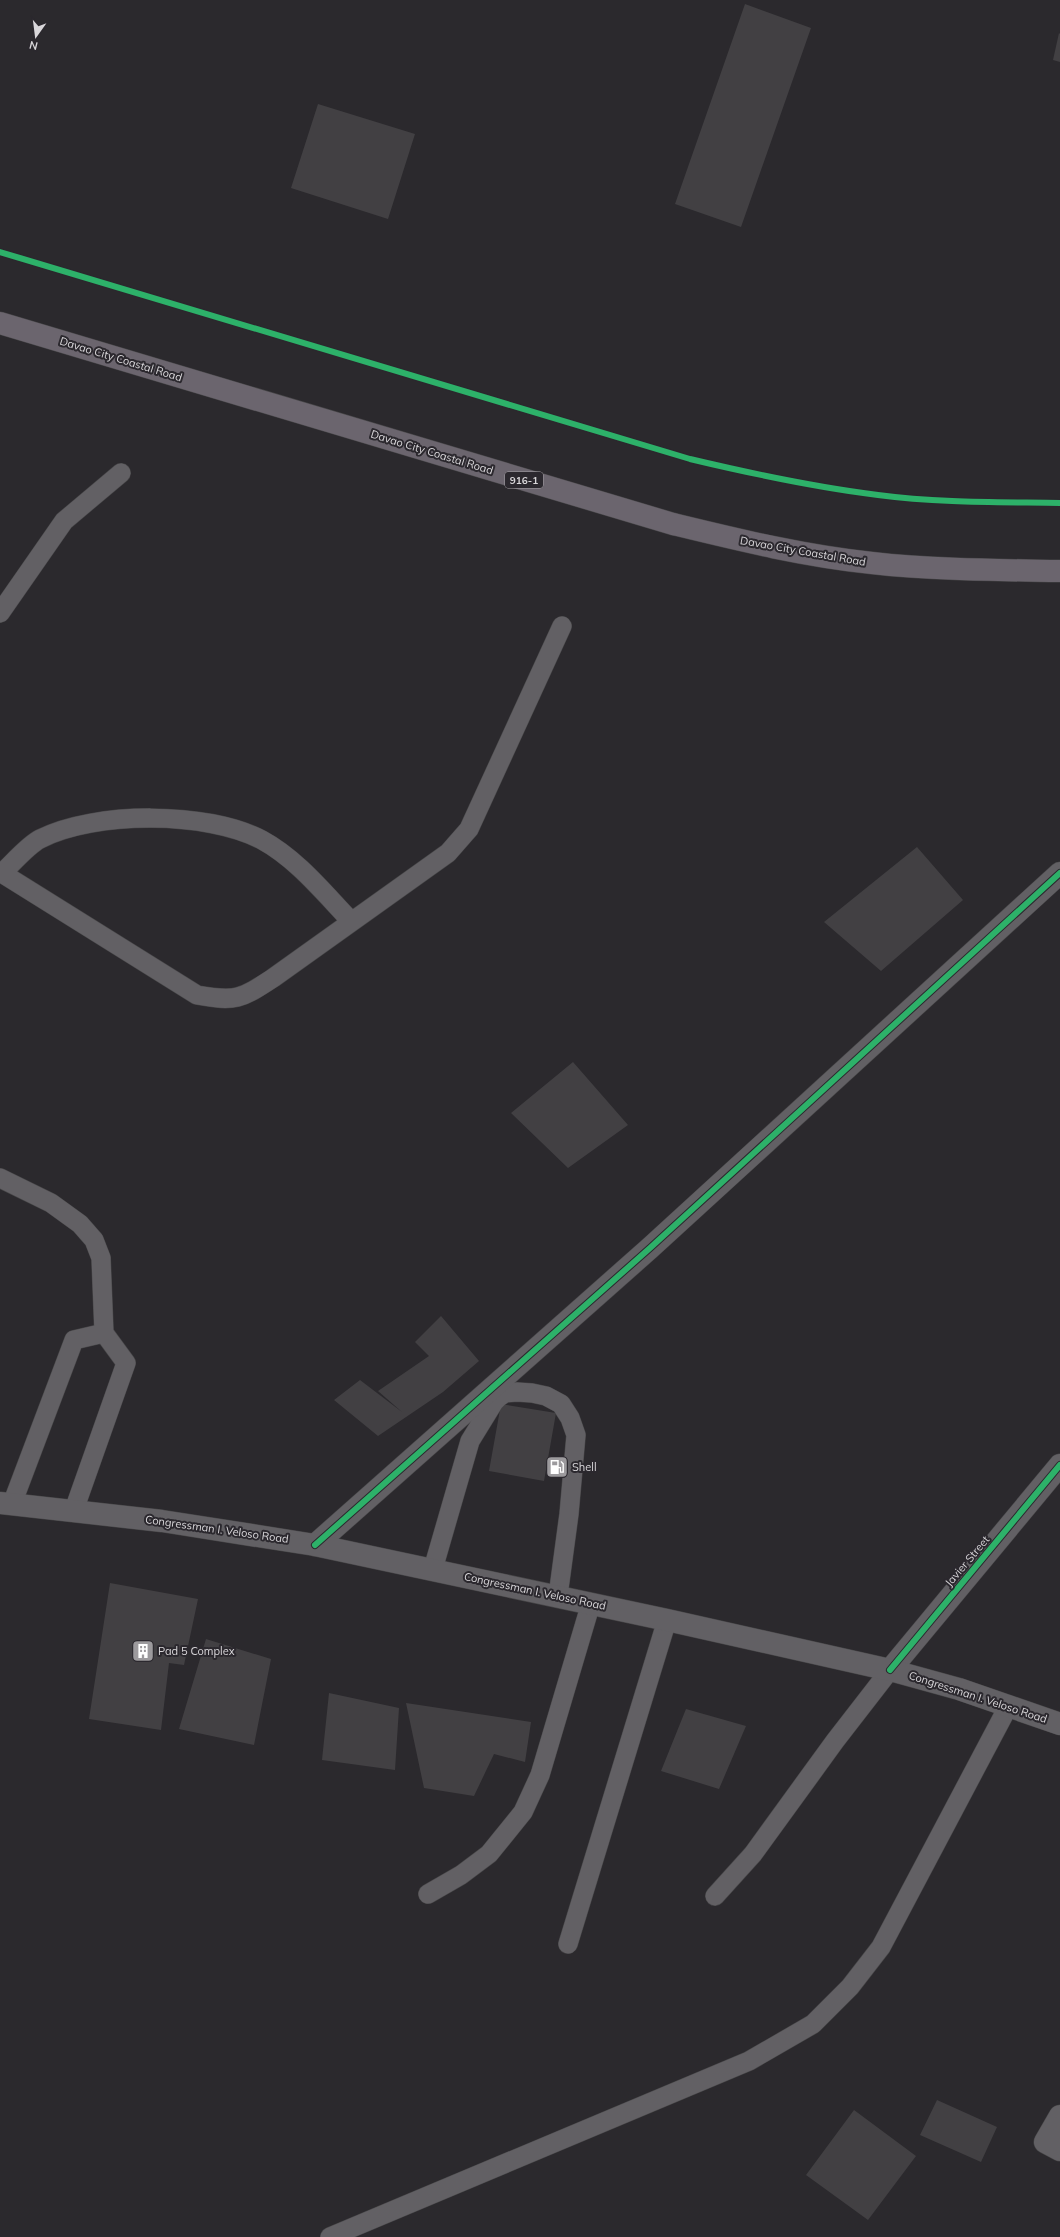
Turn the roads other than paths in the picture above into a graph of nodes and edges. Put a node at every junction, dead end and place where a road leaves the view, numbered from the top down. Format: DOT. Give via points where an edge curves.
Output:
graph roads {
  1 [pos="0,323"];
  2 [pos="120,473"];
  3 [pos="1060,570"];
  4 [pos="0,613"];
  5 [pos="562,626"];
  6 [pos="1,873"];
  7 [pos="1060,873"];
  8 [pos="351,921"];
  9 [pos="0,1178"];
  10 [pos="104,1333"];
  11 [pos="1060,1465"];
  12 [pos="6,1503"];
  13 [pos="74,1510"];
  14 [pos="315,1544"];
  15 [pos="433,1569"];
  16 [pos="558,1596"];
  17 [pos="591,1603"];
  18 [pos="667,1620"];
  19 [pos="890,1670"];
  20 [pos="1009,1705"];
  21 [pos="1060,1724"];
  22 [pos="428,1894"];
  23 [pos="715,1896"];
  24 [pos="568,1944"];
  25 [pos="1060,2116"];
  26 [pos="1052,2146"];
  27 [pos="330,2237"];
  1 -- 3 [label="main road, Davao City Coastal Road / 916-1" via="673,524 770,548 872,563 966,569"];
  2 -- 4 [label="lane" via="64,520"];
  5 -- 8 [label="lane" via="469,829 448,853"];
  6 -- 8 [label="lane" via="39,839 89,823 145,818 216,823 262,840 300,868"];
  6 -- 8 [label="lane" via="198,995 221,999 245,996"];
  7 -- 14 [label="street" via="650,1248"];
  9 -- 10 [label="lane" via="51,1203 80,1224 94,1240 101,1258"];
  10 -- 12 [label="lane" via="74,1340"];
  10 -- 13 [label="lane" via="126,1363"];
  11 -- 19 [label="street, Javier Street"];
  12 -- 13 [label="street, Congressman I. Veloso Road"];
  13 -- 14 [label="street, Congressman I. Veloso Road"];
  14 -- 15 [label="street, Congressman I. Veloso Road"];
  15 -- 16 [label="street, Congressman I. Veloso Road"];
  15 -- 16 [label="lane" via="470,1441 494,1402 505,1394 516,1392 546,1396 561,1404 570,1418 576,1435"];
  16 -- 17 [label="street, Congressman I. Veloso Road"];
  17 -- 18 [label="street, Congressman I. Veloso Road"];
  17 -- 22 [label="lane" via="540,1775 523,1812 488,1854 461,1876"];
  18 -- 19 [label="street, Congressman I. Veloso Road"];
  18 -- 24 [label="lane"];
  19 -- 20 [label="street, Congressman I. Veloso Road"];
  19 -- 23 [label="lane" via="835,1740 753,1854"];
  20 -- 21 [label="street, Congressman I. Veloso Road"];
  20 -- 27 [label="lane" via="881,1947 850,1988 813,2024 749,2061"];
  25 -- 26 [label="street"];
}
